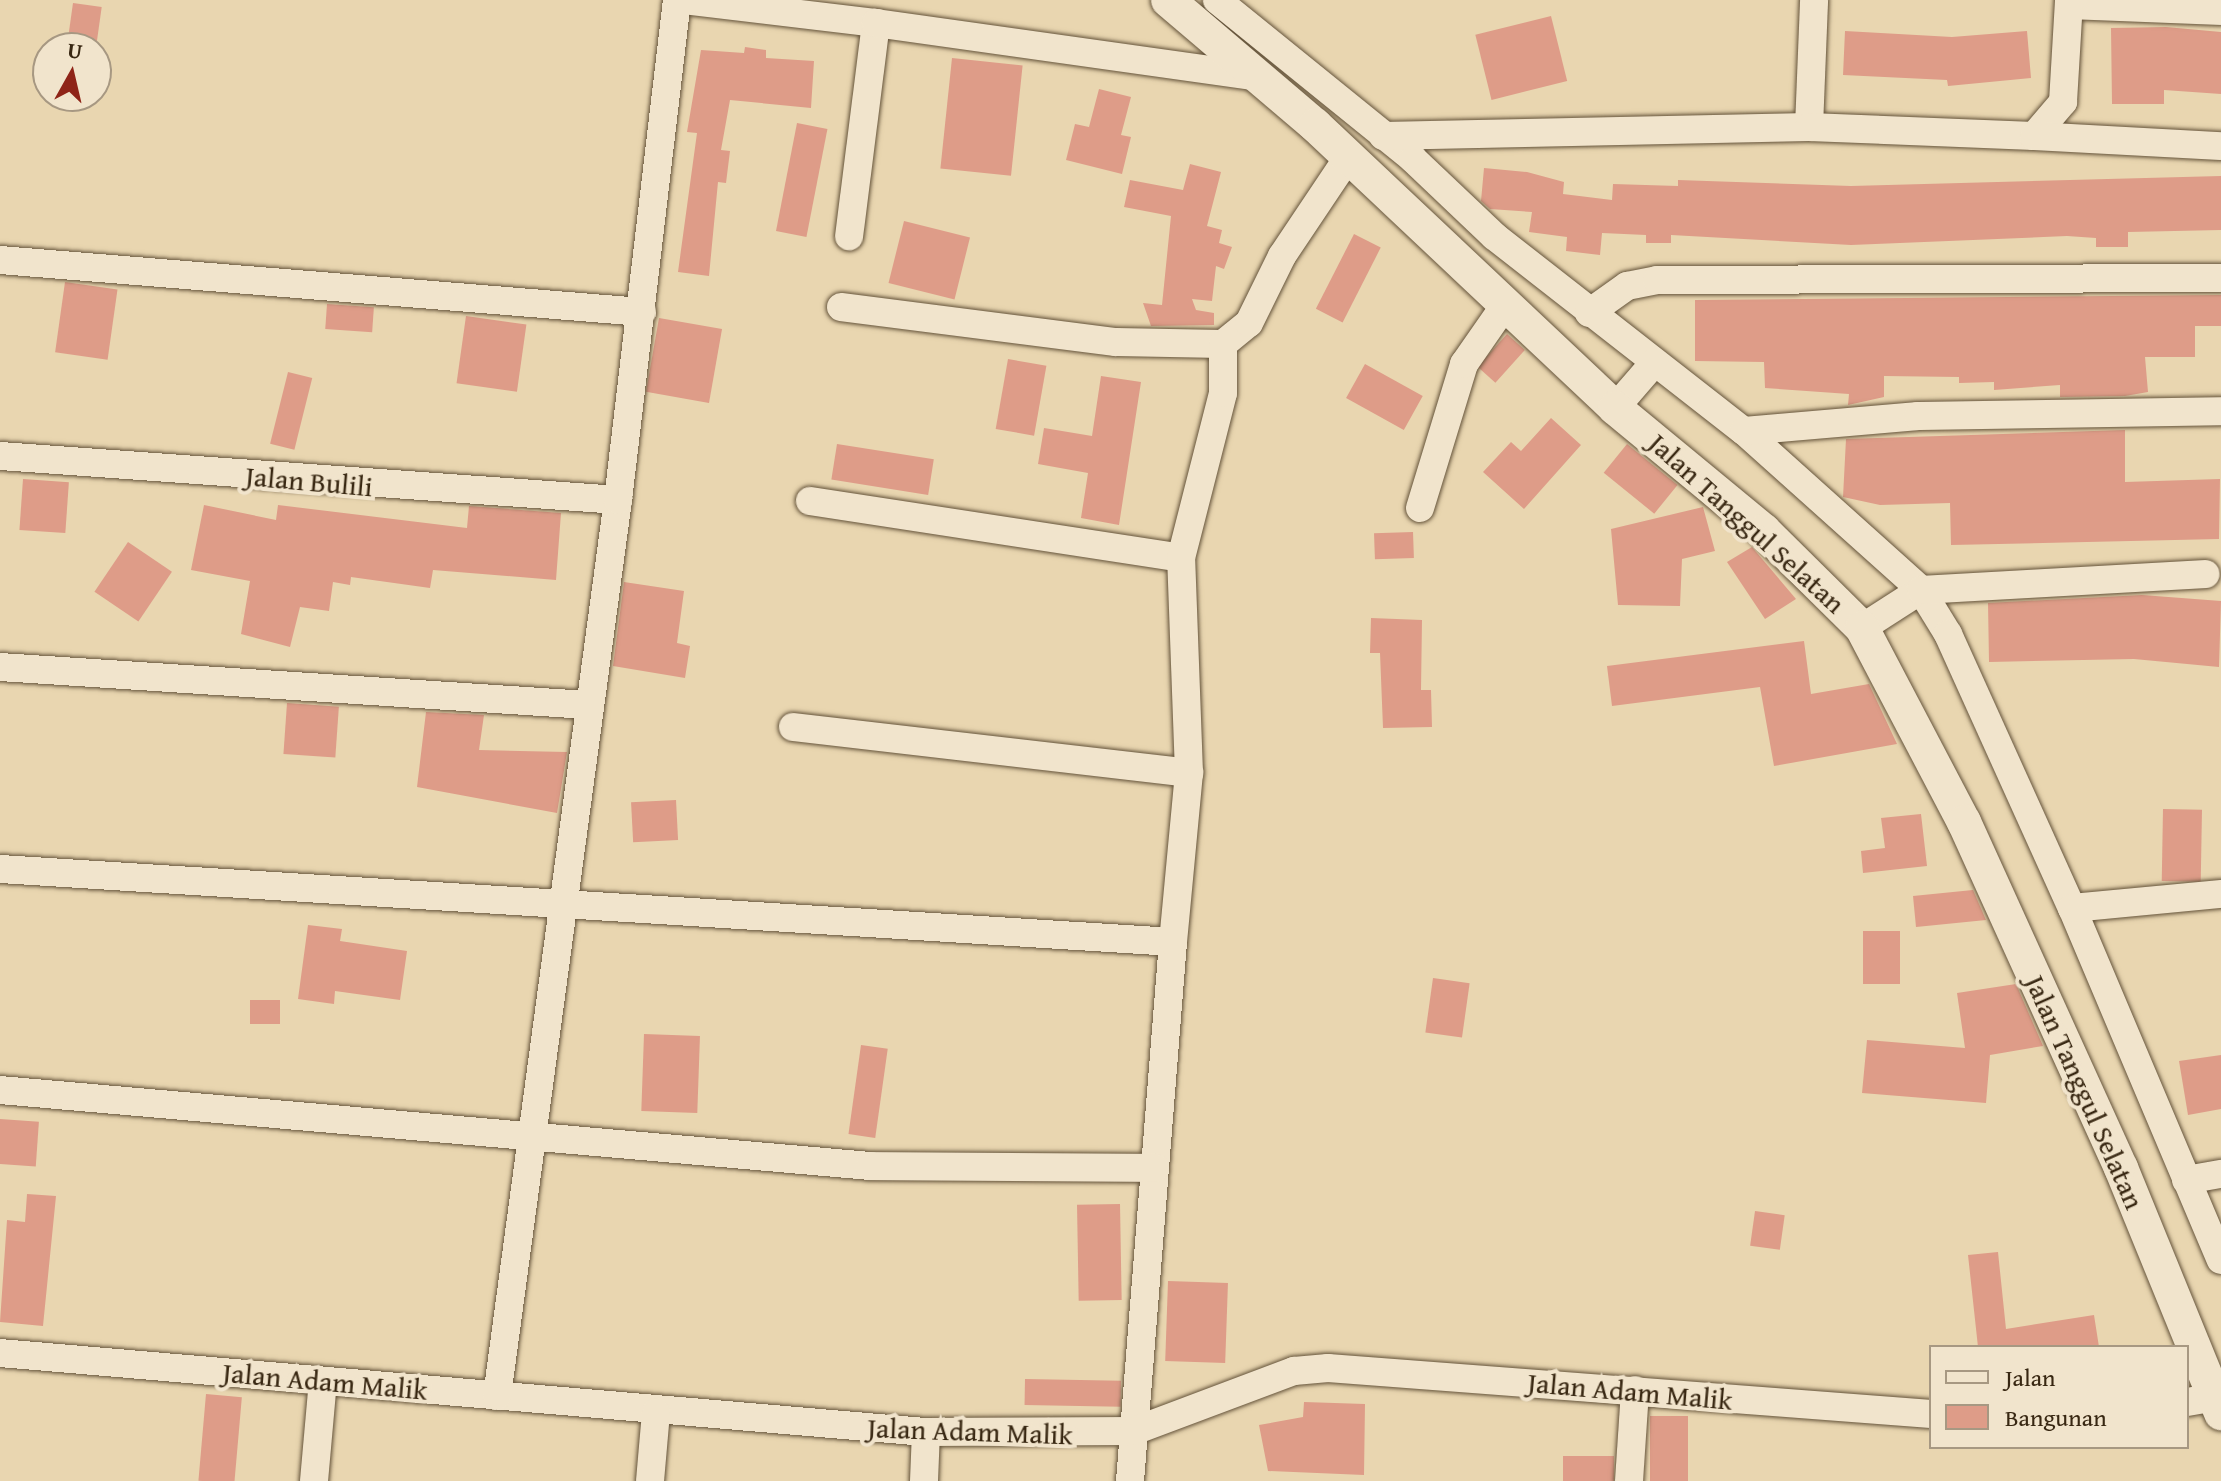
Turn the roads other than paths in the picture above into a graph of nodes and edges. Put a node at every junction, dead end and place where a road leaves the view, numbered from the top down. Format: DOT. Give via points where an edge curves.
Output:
graph roads {
  1 [pos="680,0"];
  2 [pos="1168,0"];
  3 [pos="1217,0"];
  4 [pos="1814,0"];
  5 [pos="2070,3"];
  6 [pos="2221,11"];
  7 [pos="876,23"];
  8 [pos="1259,77"];
  9 [pos="1809,127"];
  10 [pos="1383,136"];
  11 [pos="2034,136"];
  12 [pos="2221,146"];
  13 [pos="1347,159"];
  14 [pos="849,236"];
  15 [pos="0,260"];
  16 [pos="2221,278"];
  17 [pos="1505,305"];
  18 [pos="841,307"];
  19 [pos="642,312"];
  20 [pos="1589,313"];
  21 [pos="1223,344"];
  22 [pos="1654,363"];
  23 [pos="1615,408"];
  24 [pos="2221,411"];
  25 [pos="1744,431"];
  26 [pos="0,456"];
  27 [pos="618,500"];
  28 [pos="810,501"];
  29 [pos="1420,508"];
  30 [pos="1181,558"];
  31 [pos="2206,574"];
  32 [pos="1921,590"];
  33 [pos="1862,628"];
  34 [pos="0,667"];
  35 [pos="587,705"];
  36 [pos="793,727"];
  37 [pos="1189,773"];
  38 [pos="0,869"];
  39 [pos="2221,894"];
  40 [pos="560,907"];
  41 [pos="2072,908"];
  42 [pos="1173,942"];
  43 [pos="0,1090"];
  44 [pos="531,1138"];
  45 [pos="1155,1168"];
  46 [pos="2221,1174"];
  47 [pos="2186,1180"];
  48 [pos="2221,1260"];
  49 [pos="2186,1345"];
  50 [pos="0,1353"];
  51 [pos="2189,1355"];
  52 [pos="323,1381"];
  53 [pos="1635,1390"];
  54 [pos="497,1396"];
  55 [pos="2207,1404"];
  56 [pos="656,1412"];
  57 [pos="1929,1414"];
  58 [pos="1134,1431"];
  59 [pos="926,1432"];
  60 [pos="314,1481"];
  61 [pos="650,1481"];
  62 [pos="924,1481"];
  63 [pos="1130,1481"];
  64 [pos="1629,1481"];
  1 -- 7 [label="street"];
  1 -- 19 [label="street"];
  2 -- 8 [label="street, Jalan Tanggul Selatan"];
  3 -- 10 [label="street, Jalan Tanggul Selatan"];
  4 -- 9 [label="street"];
  5 -- 6 [label="street"];
  5 -- 11 [label="street" via="2063,102"];
  7 -- 8 [label="street"];
  7 -- 14 [label="street"];
  8 -- 13 [label="street, Jalan Tanggul Selatan"];
  9 -- 10 [label="street"];
  9 -- 11 [label="street"];
  10 -- 20 [label="street, Jalan Tanggul Selatan"];
  11 -- 12 [label="street"];
  13 -- 17 [label="street, Jalan Tanggul Selatan"];
  13 -- 21 [label="street" via="1282,256 1249,323"];
  15 -- 19 [label="street"];
  16 -- 20 [label="street" via="1657,280 1627,286"];
  17 -- 23 [label="street, Jalan Tanggul Selatan"];
  17 -- 29 [label="street" via="1464,364"];
  18 -- 21 [label="street" via="1116,342"];
  19 -- 27 [label="street"];
  20 -- 22 [label="street, Jalan Tanggul Selatan"];
  21 -- 30 [label="street" via="1223,393"];
  22 -- 23 [label="street"];
  22 -- 25 [label="street, Jalan Tanggul Selatan"];
  23 -- 33 [label="street, Jalan Tanggul Selatan" via="1764,531"];
  24 -- 25 [label="street" via="1918,416"];
  25 -- 32 [label="street, Jalan Tanggul Selatan"];
  26 -- 27 [label="street, Jalan Bulili"];
  27 -- 35 [label="street"];
  28 -- 30 [label="street"];
  30 -- 37 [label="street"];
  31 -- 32 [label="street"];
  32 -- 33 [label="street"];
  32 -- 41 [label="street, Jalan Tanggul Selatan" via="1948,634"];
  33 -- 49 [label="street, Jalan Tanggul Selatan" via="1913,713 2121,1168"];
  34 -- 35 [label="street"];
  35 -- 40 [label="street"];
  36 -- 37 [label="street"];
  37 -- 42 [label="street"];
  38 -- 40 [label="street"];
  39 -- 41 [label="street"];
  40 -- 42 [label="street"];
  40 -- 44 [label="street"];
  41 -- 47 [label="street, Jalan Tanggul Selatan"];
  42 -- 45 [label="street"];
  43 -- 44 [label="street"];
  44 -- 45 [label="street" via="870,1166"];
  44 -- 54 [label="street"];
  45 -- 58 [label="street"];
  46 -- 47 [label="street"];
  47 -- 48 [label="street, Jalan Tanggul Selatan"];
  50 -- 52 [label="street, Jalan Adam Malik"];
  51 -- 55 [label="street, Jalan Tanggul Selatan"];
  52 -- 54 [label="street, Jalan Adam Malik"];
  52 -- 60 [label="street"];
  53 -- 57 [label="street, Jalan Adam Malik"];
  53 -- 58 [label="street, Jalan Adam Malik" via="1328,1368 1294,1371"];
  53 -- 64 [label="street"];
  54 -- 56 [label="street, Jalan Adam Malik"];
  56 -- 59 [label="street, Jalan Adam Malik"];
  56 -- 61 [label="street"];
  58 -- 59 [label="street, Jalan Adam Malik"];
  58 -- 63 [label="street"];
  59 -- 62 [label="street"];
}
